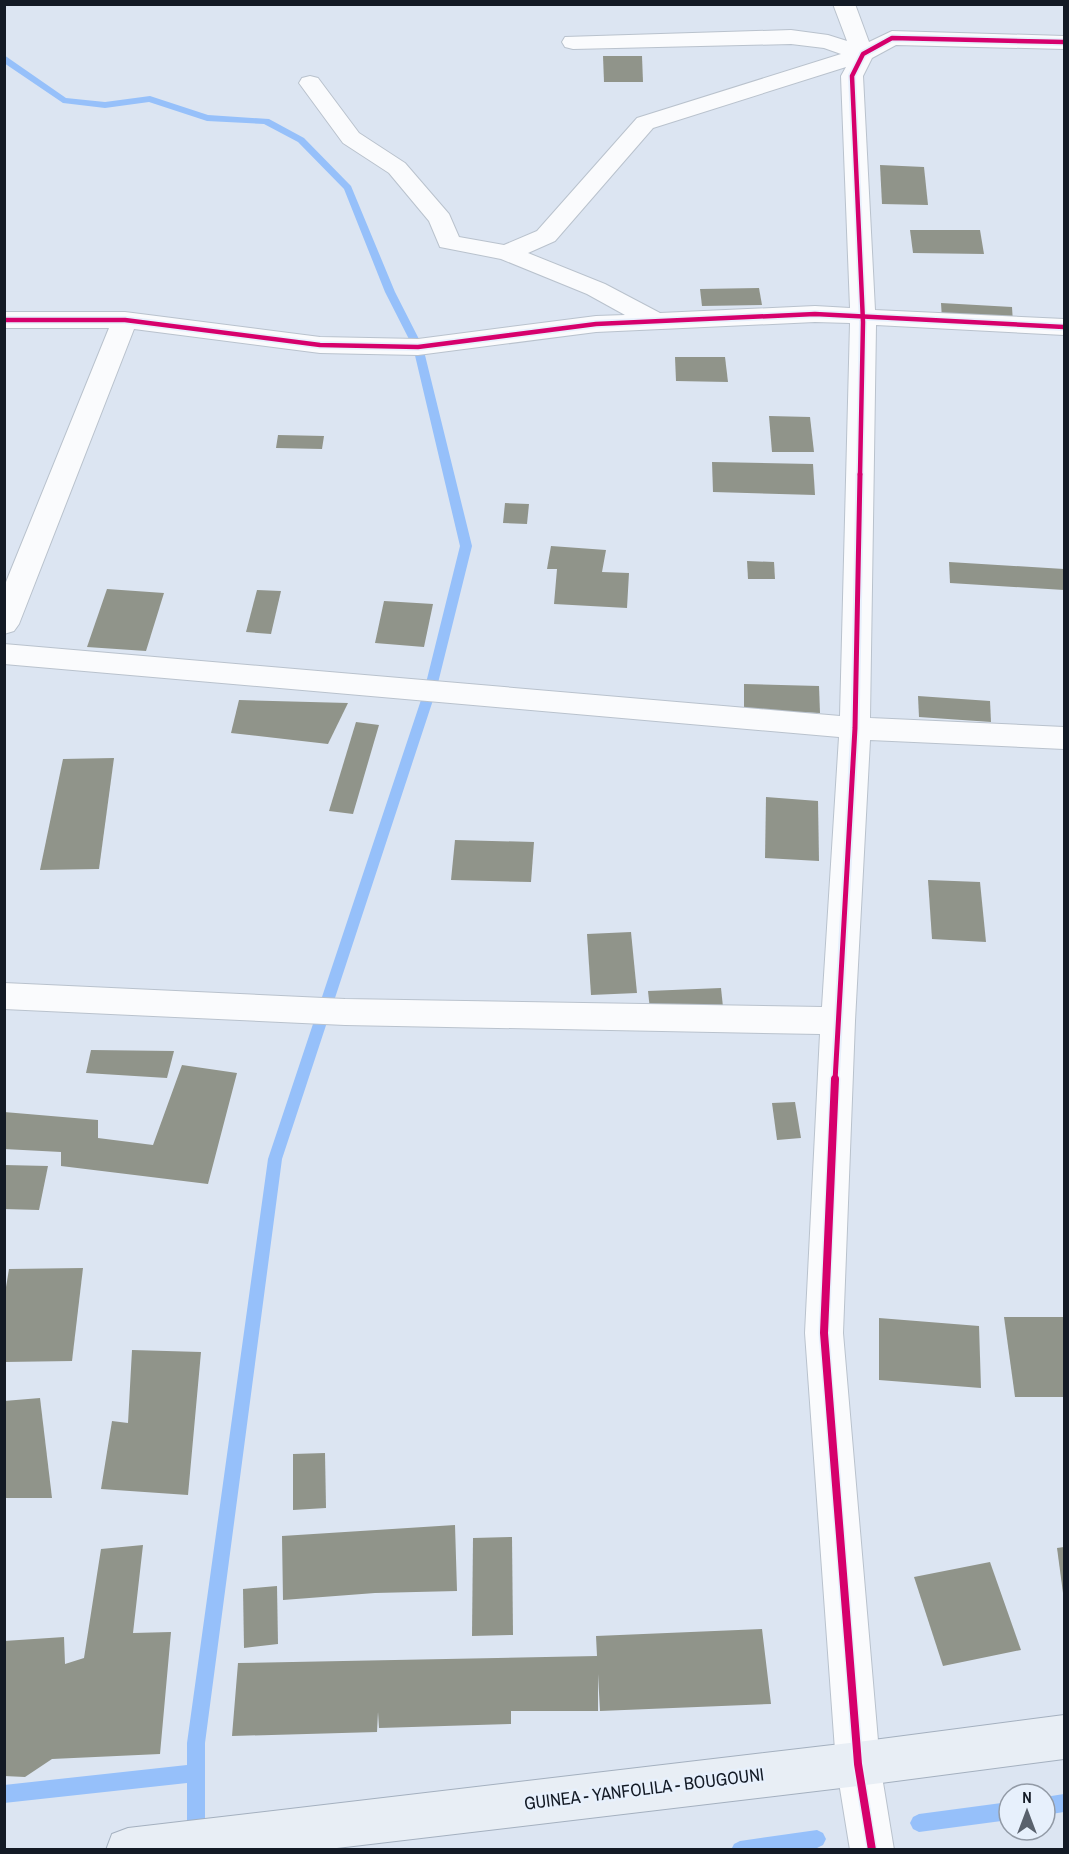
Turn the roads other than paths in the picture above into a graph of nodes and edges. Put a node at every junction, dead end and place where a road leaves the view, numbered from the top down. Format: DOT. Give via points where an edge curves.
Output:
graph roads {
  1 [pos="844,4"];
  2 [pos="573,42"];
  3 [pos="1065,42"];
  4 [pos="863,54"];
  5 [pos="310,83"];
  6 [pos="507,253"];
  7 [pos="862,316"];
  8 [pos="4,320"];
  9 [pos="125,320"];
  10 [pos="655,321"];
  11 [pos="1065,327"];
  12 [pos="4,624"];
  13 [pos="4,654"];
  14 [pos="855,728"];
  15 [pos="1065,738"];
  16 [pos="4,996"];
  17 [pos="838,1021"];
  18 [pos="1065,1737"];
  19 [pos="858,1764"];
  20 [pos="128,1850"];
  21 [pos="872,1850"];
  1 -- 4 [label="street"];
  2 -- 4 [label="street" via="791,37 828,42"];
  3 -- 4 [label="street" via="892,38"];
  4 -- 6 [label="street" via="645,123 546,236"];
  4 -- 7 [label="street" via="852,76"];
  5 -- 6 [label="street" via="351,138 397,168 440,219 449,242"];
  6 -- 10 [label="street" via="596,289"];
  7 -- 10 [label="street" via="815,314"];
  7 -- 11 [label="street"];
  7 -- 14 [label="street"];
  8 -- 9 [label="street"];
  9 -- 10 [label="street" via="320,345 418,347 596,324"];
  9 -- 12 [label="street"];
  13 -- 14 [label="street"];
  14 -- 15 [label="street"];
  14 -- 17 [label="street"];
  16 -- 17 [label="street" via="334,1011"];
  17 -- 19 [label="street" via="824,1333"];
  18 -- 19 [label="main road, GUINEA - YANFOLILA - BOUGOUNI"];
  19 -- 20 [label="main road, GUINEA - YANFOLILA - BOUGOUNI"];
  19 -- 21 [label="street"];
}
